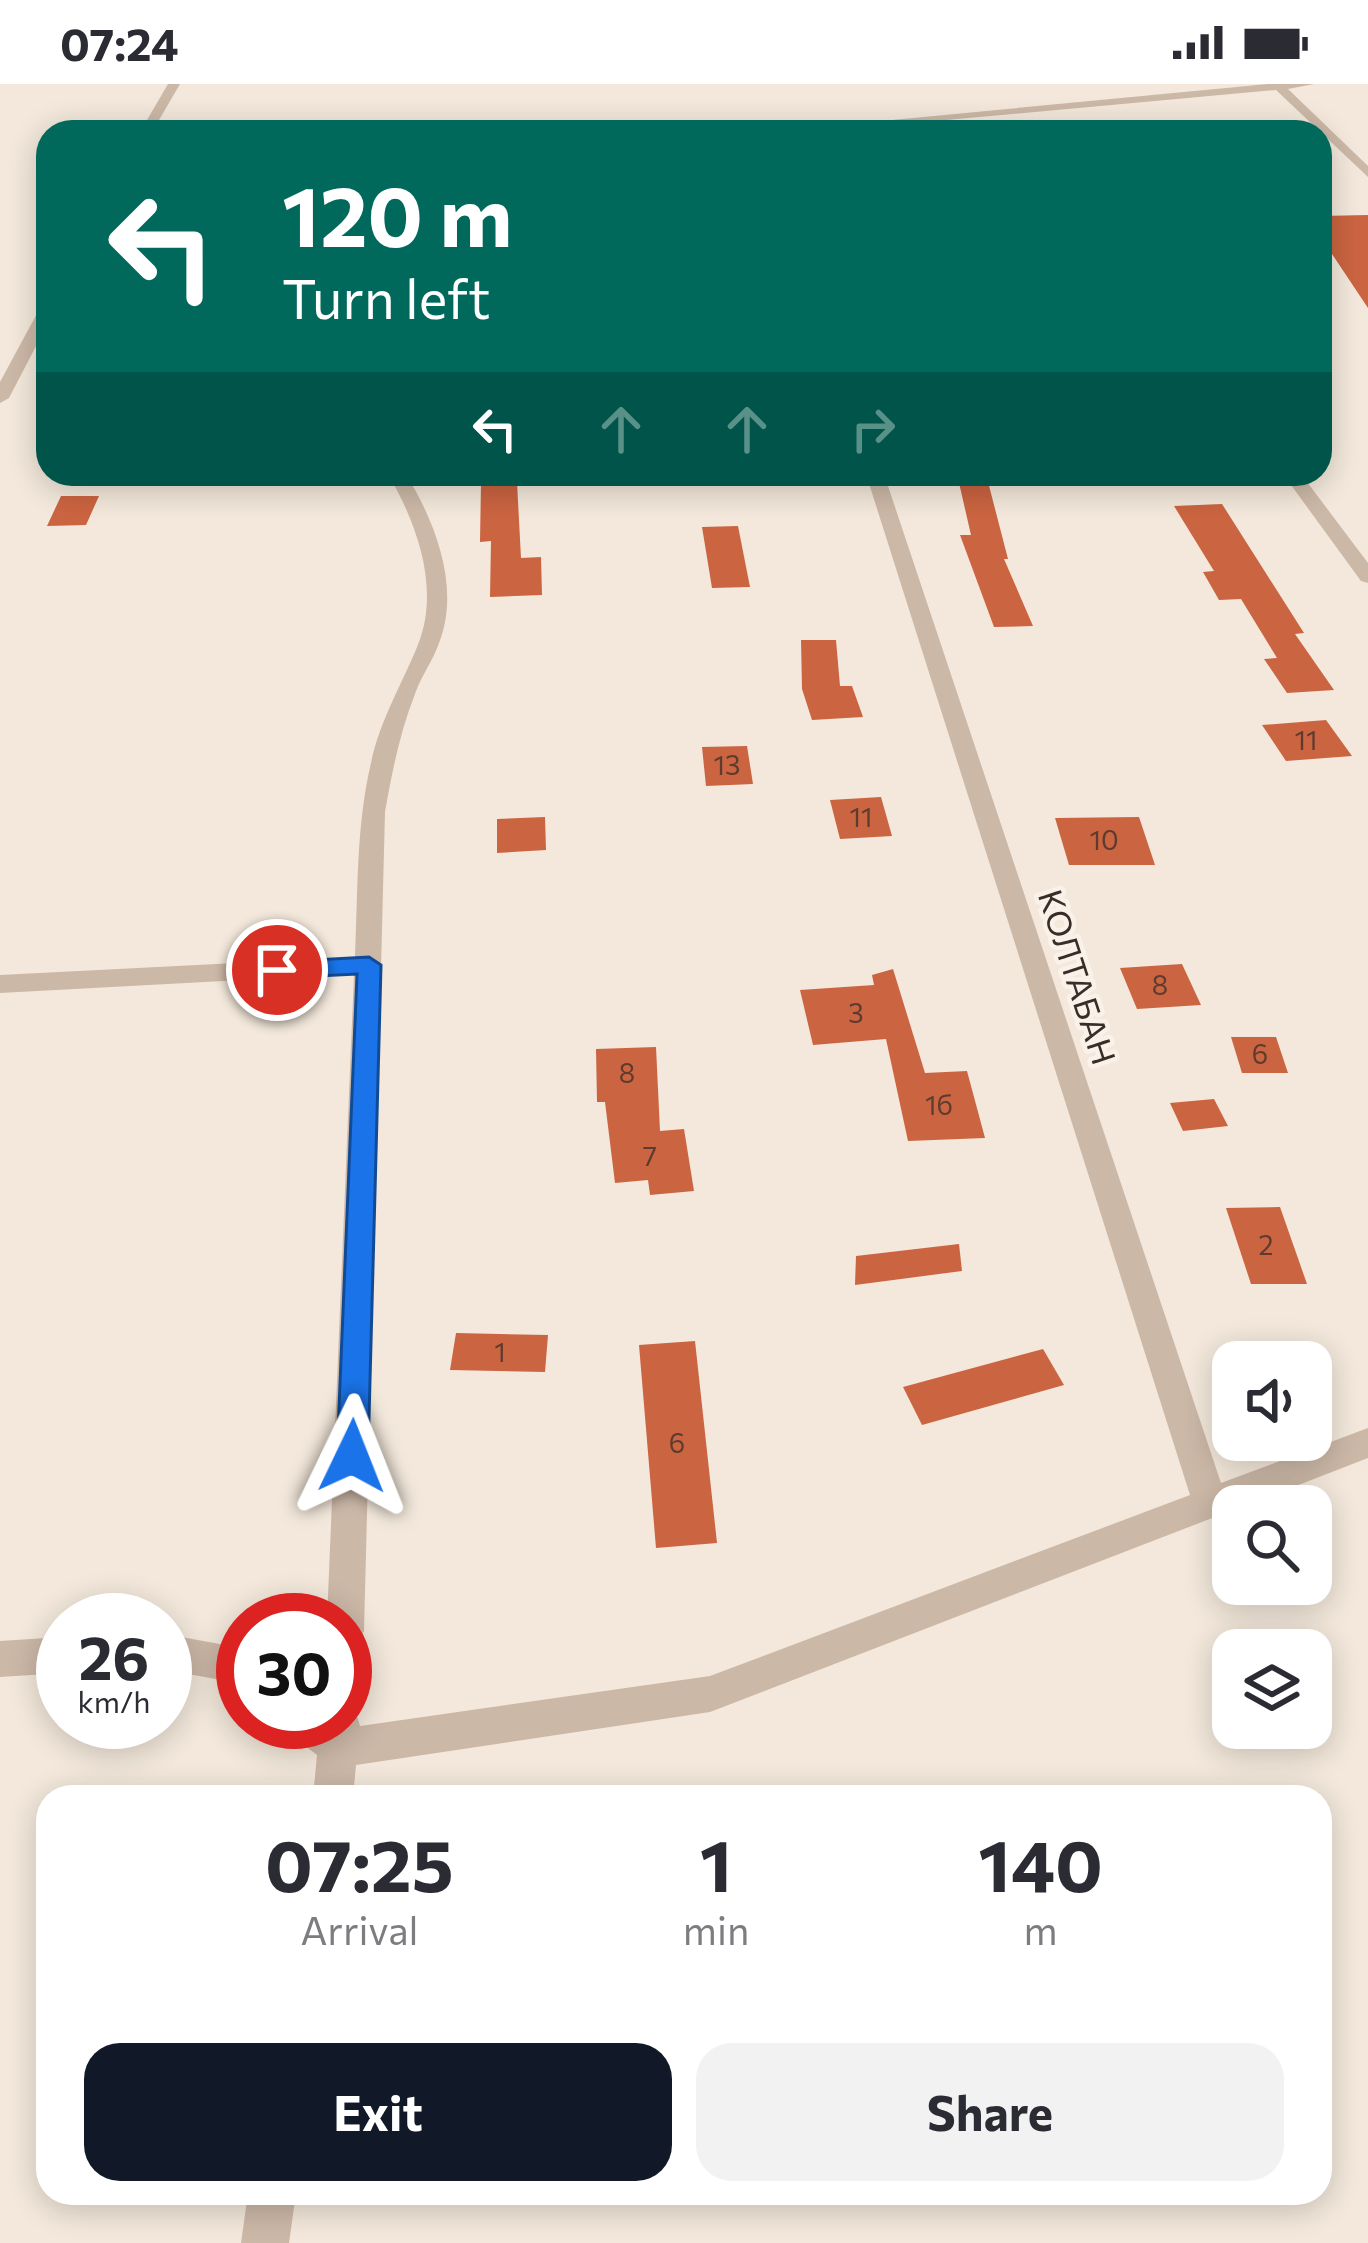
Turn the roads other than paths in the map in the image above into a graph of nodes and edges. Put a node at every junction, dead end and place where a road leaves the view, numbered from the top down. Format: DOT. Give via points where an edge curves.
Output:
graph roads {
  1 [pos="174,84"];
  2 [pos="1308,84"];
  3 [pos="1279,87"];
  4 [pos="153,120"];
  5 [pos="942,120"];
  6 [pos="1313,120"];
  7 [pos="1332,138"];
  8 [pos="1368,173"];
  9 [pos="36,330"];
  10 [pos="0,398"];
  11 [pos="404,486"];
  12 [pos="878,486"];
  13 [pos="1301,486"];
  14 [pos="1368,577"];
  15 [pos="369,965"];
  16 [pos="0,984"];
  17 [pos="1368,1443"];
  18 [pos="1210,1503"];
  19 [pos="346,1593"];
  20 [pos="36,1657"];
  21 [pos="0,1659"];
  22 [pos="372,1731"];
  23 [pos="338,1749"];
  24 [pos="334,1785"];
  25 [pos="270,2205"];
  26 [pos="265,2243"];
  1 -- 4 [label="street"];
  2 -- 3 [label="street"];
  3 -- 5 [label="street"];
  3 -- 6 [label="street"];
  7 -- 8 [label="street"];
  9 -- 10 [label="street"];
  11 -- 15 [label="street" via="432,546 434,603 431,639 404,692 373,812"];
  12 -- 18 [label="street, КОЛТАБАН"];
  13 -- 14 [label="street"];
  15 -- 16 [label="street"];
  15 -- 19 [label="street"];
  17 -- 18 [label="street"];
  18 -- 22 [label="street" via="710,1694"];
  20 -- 21 [label="street"];
  23 -- 24 [label="street"];
  25 -- 26 [label="street"];
}
